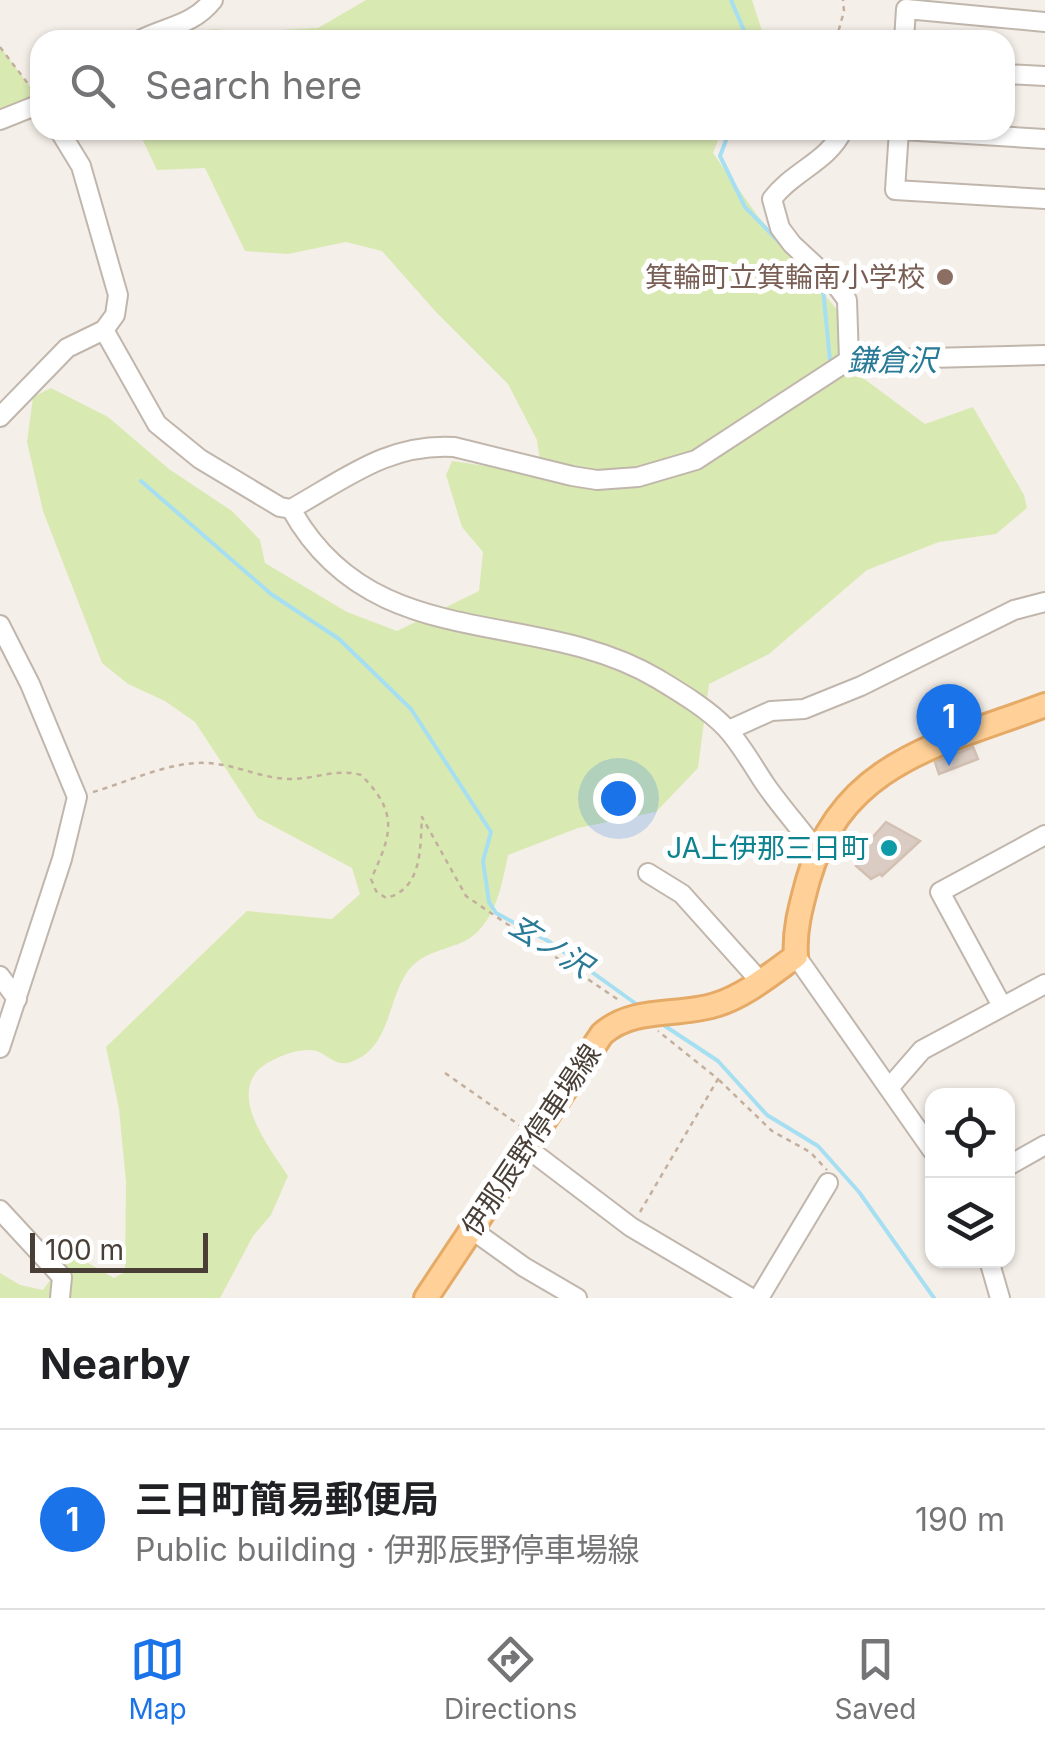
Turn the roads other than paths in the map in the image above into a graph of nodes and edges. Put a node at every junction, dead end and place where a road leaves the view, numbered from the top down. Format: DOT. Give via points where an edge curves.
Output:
graph roads {
  1 [pos="213,0"];
  2 [pos="1045,22"];
  3 [pos="168,30"];
  4 [pos="905,30"];
  5 [pos="1015,74"];
  6 [pos="1045,76"];
  7 [pos="30,106"];
  8 [pos="0,120"];
  9 [pos="1015,137"];
  10 [pos="1045,139"];
  11 [pos="65,140"];
  12 [pos="839,140"];
  13 [pos="899,140"];
  14 [pos="1045,199"];
  15 [pos="104,330"];
  16 [pos="1045,354"];
  17 [pos="849,360"];
  18 [pos="0,418"];
  19 [pos="291,509"];
  20 [pos="1045,602"];
  21 [pos="0,625"];
  22 [pos="1045,705"];
  23 [pos="728,730"];
  24 [pos="1045,836"];
  25 [pos="816,850"];
  26 [pos="648,873"];
  27 [pos="796,956"];
  28 [pos="0,976"];
  29 [pos="760,980"];
  30 [pos="1045,984"];
  31 [pos="16,999"];
  32 [pos="1002,1006"];
  33 [pos="0,1048"];
  34 [pos="889,1088"];
  35 [pos="925,1140"];
  36 [pos="531,1142"];
  37 [pos="1045,1146"];
  38 [pos="1015,1162"];
  39 [pos="828,1183"];
  40 [pos="0,1210"];
  41 [pos="471,1229"];
  42 [pos="991,1268"];
  43 [pos="60,1298"];
  44 [pos="426,1298"];
  45 [pos="576,1298"];
  46 [pos="751,1298"];
  47 [pos="759,1298"];
  48 [pos="1000,1298"];
  1 -- 3 [label="street" via="202,14"];
  2 -- 4 [label="street" via="906,9"];
  5 -- 6 [label="street"];
  7 -- 8 [label="street"];
  9 -- 10 [label="street"];
  11 -- 15 [label="street" via="81,166 118,296"];
  12 -- 17 [label="street" via="772,198 780,228 847,300"];
  13 -- 14 [label="street" via="895,190"];
  15 -- 18 [label="street" via="67,348"];
  15 -- 19 [label="street" via="158,424 200,460"];
  16 -- 17 [label="street"];
  17 -- 19 [label="street" via="696,460 658,474 597,480 433,446 367,464"];
  19 -- 23 [label="street" via="331,563 396,605 608,656 656,678"];
  20 -- 23 [label="street" via="1014,610 861,686"];
  21 -- 31 [label="street" via="77,797"];
  22 -- 25 [label="main road" via="885,770 848,801"];
  23 -- 25 [label="street"];
  24 -- 32 [label="street" via="940,892"];
  25 -- 27 [label="main road" via="794,934"];
  26 -- 29 [label="street" via="682,894"];
  27 -- 29 [label="main road, 伊那辰野停車場線"];
  27 -- 34 [label="street"];
  28 -- 31 [label="street"];
  29 -- 36 [label="main road, 伊那辰野停車場線" via="714,1006 617,1023 602,1034"];
  30 -- 32 [label="street"];
  31 -- 33 [label="street"];
  32 -- 34 [label="street" via="922,1050"];
  34 -- 35 [label="street"];
  36 -- 41 [label="main road, 伊那辰野停車場線"];
  36 -- 46 [label="street" via="632,1227"];
  37 -- 38 [label="street"];
  39 -- 47 [label="street"];
  40 -- 43 [label="street" via="62,1277"];
  41 -- 44 [label="main road, 伊那辰野停車場線"];
  41 -- 45 [label="street"];
  42 -- 48 [label="street"];
}
